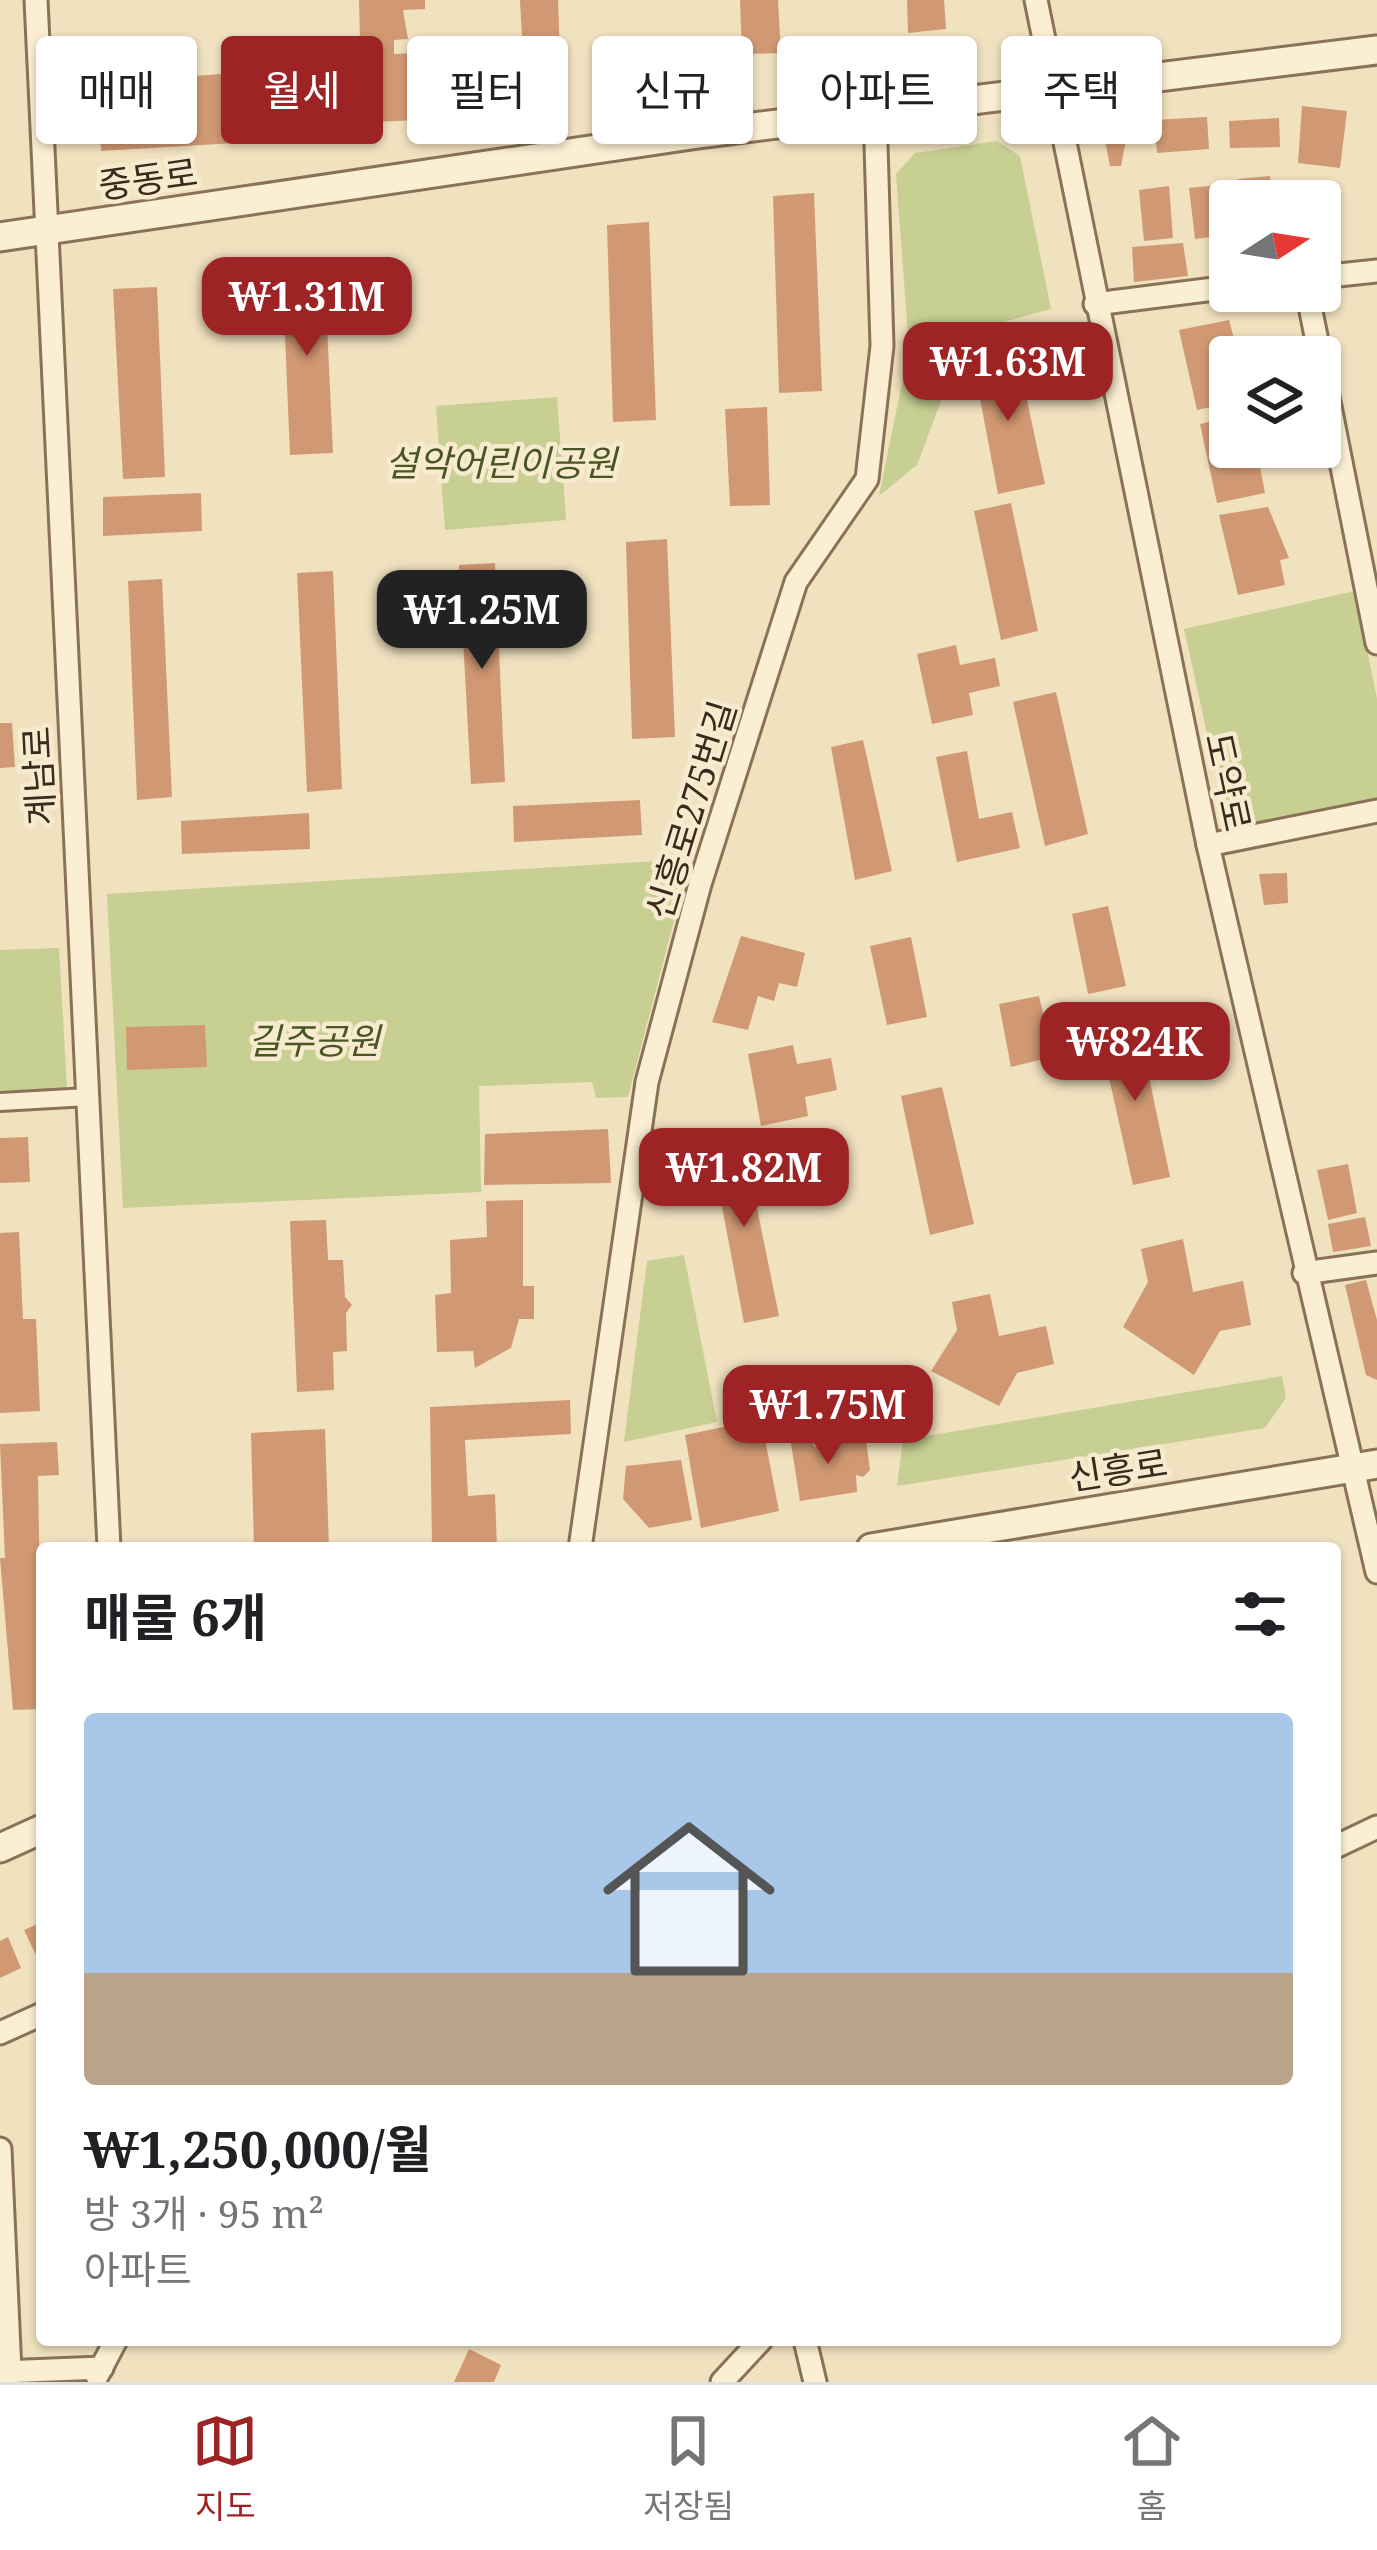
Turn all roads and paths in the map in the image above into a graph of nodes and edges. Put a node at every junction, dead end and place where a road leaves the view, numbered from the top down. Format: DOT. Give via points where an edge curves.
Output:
graph roads {
  1 [pos="35,0"];
  2 [pos="1036,0"];
  3 [pos="1043,36"];
  4 [pos="1377,50"];
  5 [pos="1162,75"];
  6 [pos="777,125"];
  7 [pos="876,144"];
  8 [pos="1064,144"];
  9 [pos="45,231"];
  10 [pos="0,237"];
  11 [pos="1377,272"];
  12 [pos="1341,275"];
  13 [pos="1209,290"];
  14 [pos="1095,304"];
  15 [pos="1311,312"];
  16 [pos="1377,643"];
  17 [pos="1377,811"];
  18 [pos="1208,845"];
  19 [pos="88,1097"];
  20 [pos="0,1102"];
  21 [pos="1377,1263"];
  22 [pos="1304,1274"];
  23 [pos="1366,1465"];
  24 [pos="109,1542"];
  25 [pos="581,1542"];
  26 [pos="907,1542"];
  27 [pos="1377,1572"];
  28 [pos="1377,1827"];
  29 [pos="36,1832"];
  30 [pos="1341,1843"];
  31 [pos="0,1848"];
  32 [pos="36,2017"];
  33 [pos="0,2033"];
  34 [pos="0,2149"];
  35 [pos="113,2346"];
  36 [pos="755,2346"];
  37 [pos="806,2346"];
  38 [pos="5,2372"];
  39 [pos="98,2375"];
  40 [pos="722,2382"];
  41 [pos="815,2382"];
  1 -- 9 [label="street, 계남로"];
  2 -- 3 [label="street, 도약로"];
  4 -- 5 [label="street, 중동로"];
  6 -- 9 [label="street, 중동로"];
  7 -- 25 [label="street, 신흥로275번길" via="882,346 867,478 796,583 688,928 647,1082"];
  8 -- 14 [label="street, 도약로"];
  9 -- 10 [label="street, 중동로"];
  9 -- 19 [label="street, 계남로"];
  11 -- 12 [label="street"];
  13 -- 14 [label="street"];
  14 -- 18 [label="street, 도약로"];
  15 -- 16 [label="street"];
  17 -- 18 [label="street"];
  18 -- 22 [label="street, 도약로"];
  19 -- 20 [label="street"];
  19 -- 24 [label="street, 계남로"];
  21 -- 22 [label="street"];
  22 -- 23 [label="street, 도약로"];
  23 -- 26 [label="street, 신흥로"];
  23 -- 27 [label="street, 도약로"];
  28 -- 30 [label="street"];
  29 -- 31 [label="street"];
  32 -- 33 [label="street"];
  34 -- 38 [label="street"];
  35 -- 39 [label="street"];
  36 -- 40 [label="street"];
  37 -- 41 [label="street"];
  38 -- 39 [label="street"];
}
